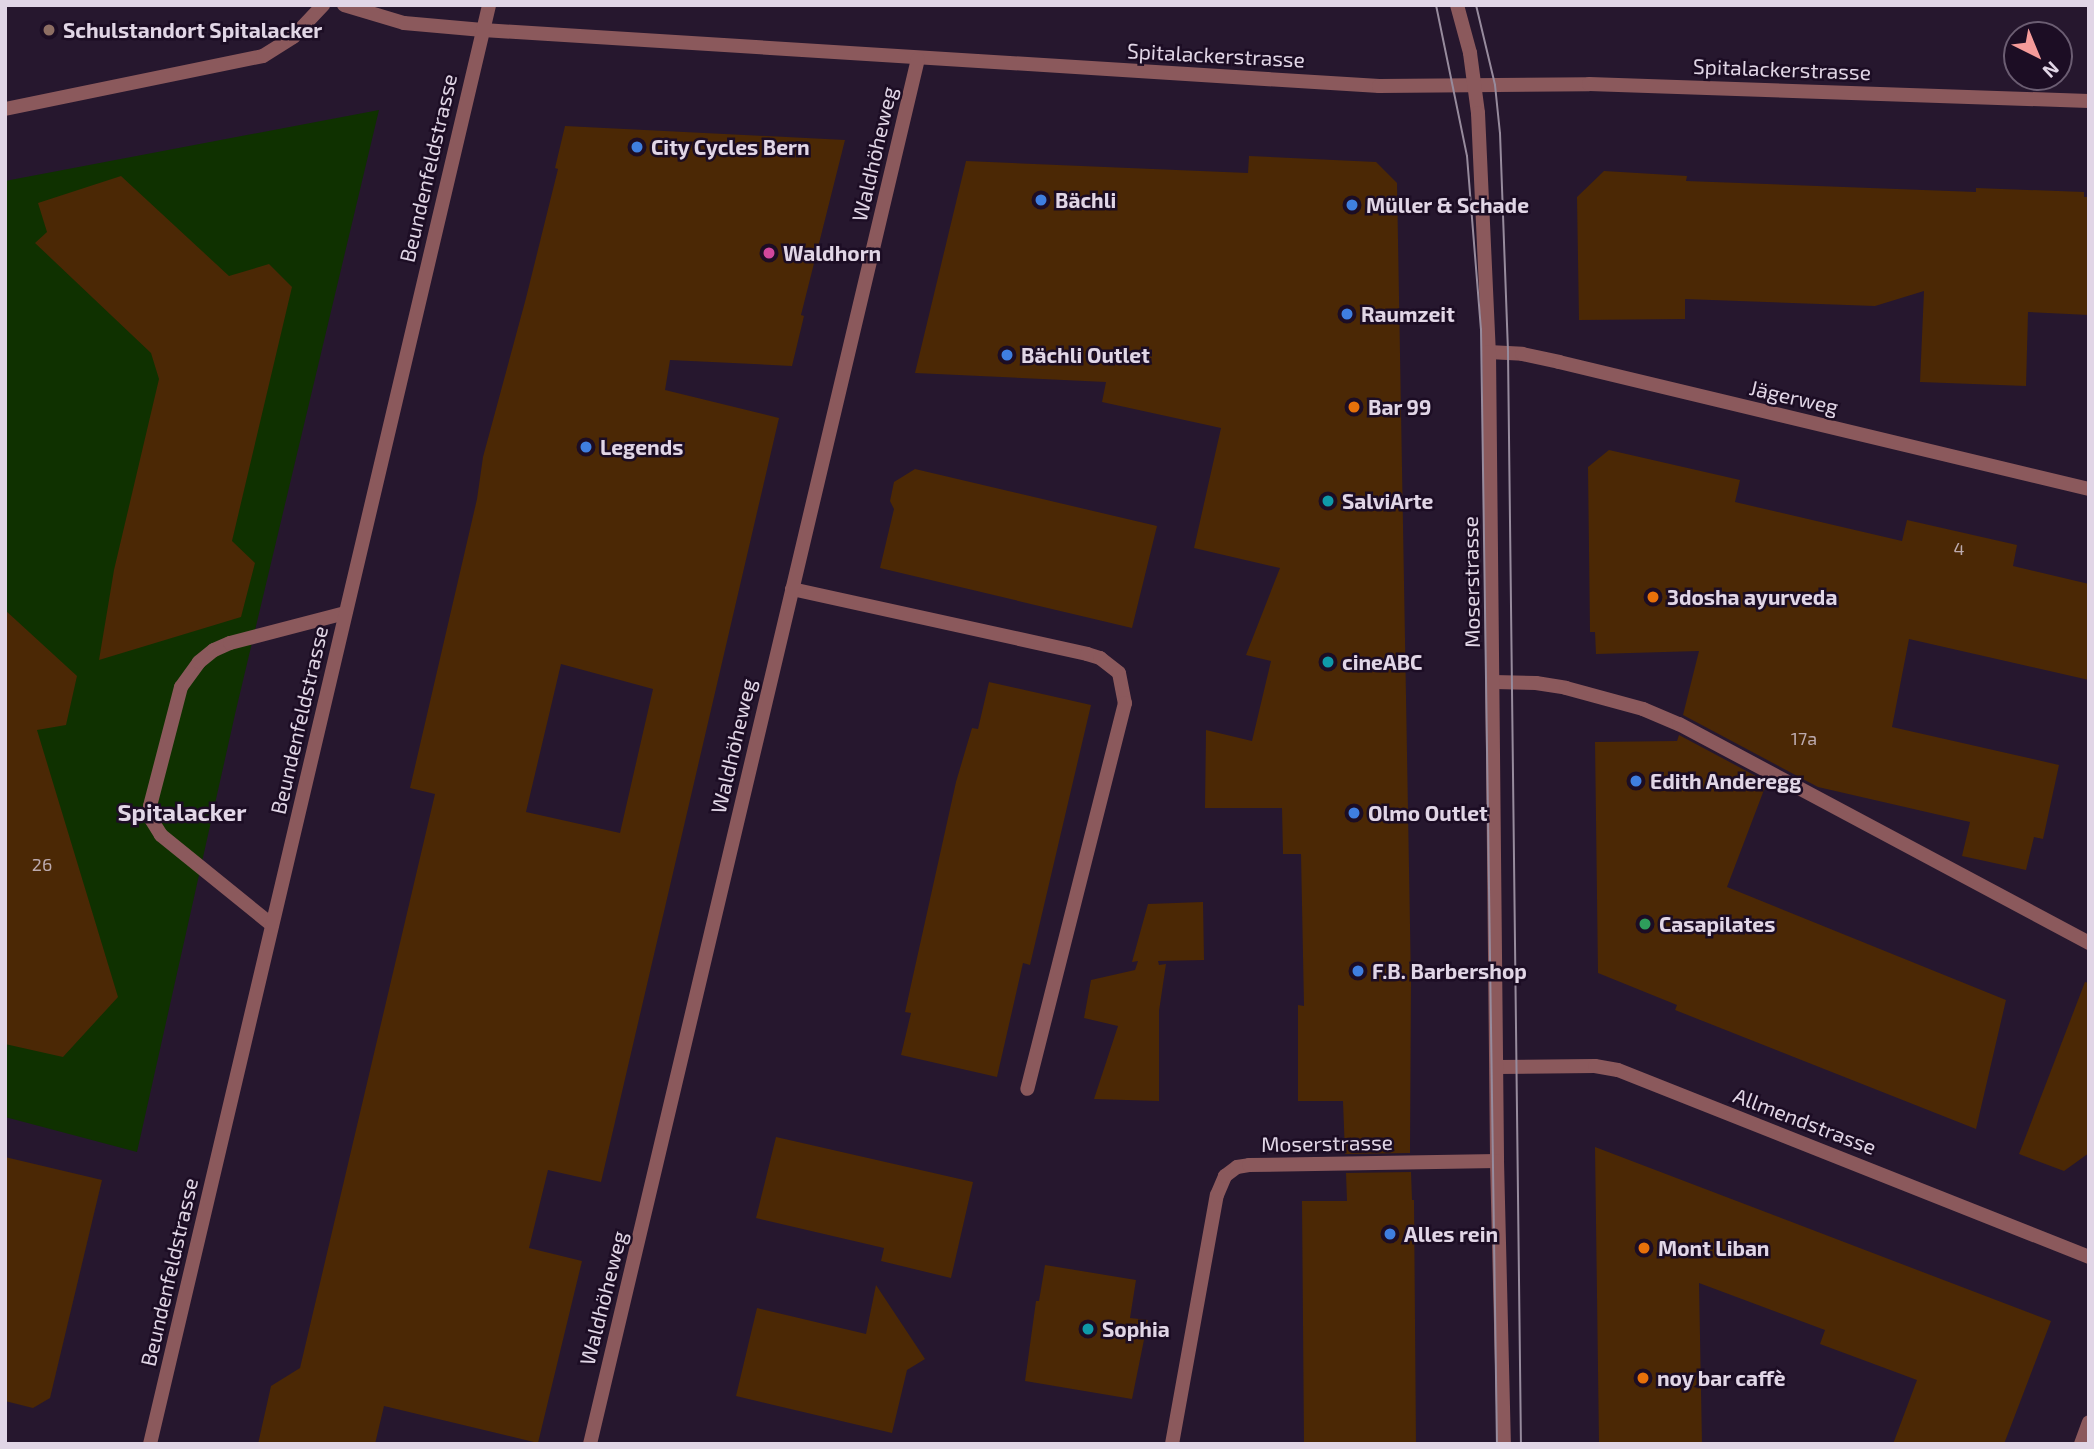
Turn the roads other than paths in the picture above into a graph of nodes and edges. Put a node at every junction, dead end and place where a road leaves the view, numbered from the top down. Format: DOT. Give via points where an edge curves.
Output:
graph roads {
  1 [pos="323,5"];
  2 [pos="344,5"];
  3 [pos="489,5"];
  4 [pos="1457,5"];
  5 [pos="483,30"];
  6 [pos="918,59"];
  7 [pos="1475,86"];
  8 [pos="2089,101"];
  9 [pos="5,109"];
  10 [pos="1489,352"];
  11 [pos="2089,489"];
  12 [pos="792,589"];
  13 [pos="345,612"];
  14 [pos="1494,682"];
  15 [pos="272,925"];
  16 [pos="2089,943"];
  17 [pos="1497,1067"];
  18 [pos="1027,1089"];
  19 [pos="1497,1161"];
  20 [pos="2089,1257"];
  21 [pos="2089,1422"];
  22 [pos="150,1444"];
  23 [pos="590,1444"];
  24 [pos="1172,1444"];
  25 [pos="1504,1444"];
  26 [pos="2081,1444"];
  1 -- 9 [label="street" via="293,37 263,56"];
  2 -- 5 [label="street, Spitalackerstrasse" via="404,23"];
  3 -- 5 [label="street, Beundenfeldstrasse"];
  4 -- 7 [label="street, Moserstrasse"];
  5 -- 6 [label="street, Spitalackerstrasse"];
  5 -- 13 [label="street, Beundenfeldstrasse"];
  6 -- 7 [label="street, Spitalackerstrasse" via="1379,86"];
  6 -- 12 [label="street, Waldhöheweg"];
  7 -- 8 [label="street, Spitalackerstrasse" via="1589,84"];
  7 -- 10 [label="street, Moserstrasse"];
  10 -- 11 [label="street, Jägerweg" via="1559,362"];
  10 -- 14 [label="street, Moserstrasse"];
  12 -- 18 [label="street" via="1087,654 1119,673 1125,704"];
  12 -- 23 [label="street, Waldhöheweg"];
  13 -- 15 [label="street, Beundenfeldstrasse"];
  13 -- 15 [label="street" via="230,643 199,662 181,687 150,806 150,819 161,835"];
  14 -- 16 [label="street" via="1564,688 1643,709 1679,724"];
  14 -- 17 [label="street, Moserstrasse"];
  15 -- 22 [label="street, Beundenfeldstrasse"];
  17 -- 19 [label="street, Moserstrasse"];
  17 -- 20 [label="street, Allmendstrasse" via="1618,1070"];
  19 -- 24 [label="street, Moserstrasse" via="1249,1165 1225,1176 1217,1195"];
  19 -- 25 [label="street, Moserstrasse"];
  21 -- 26 [label="street"];
}
